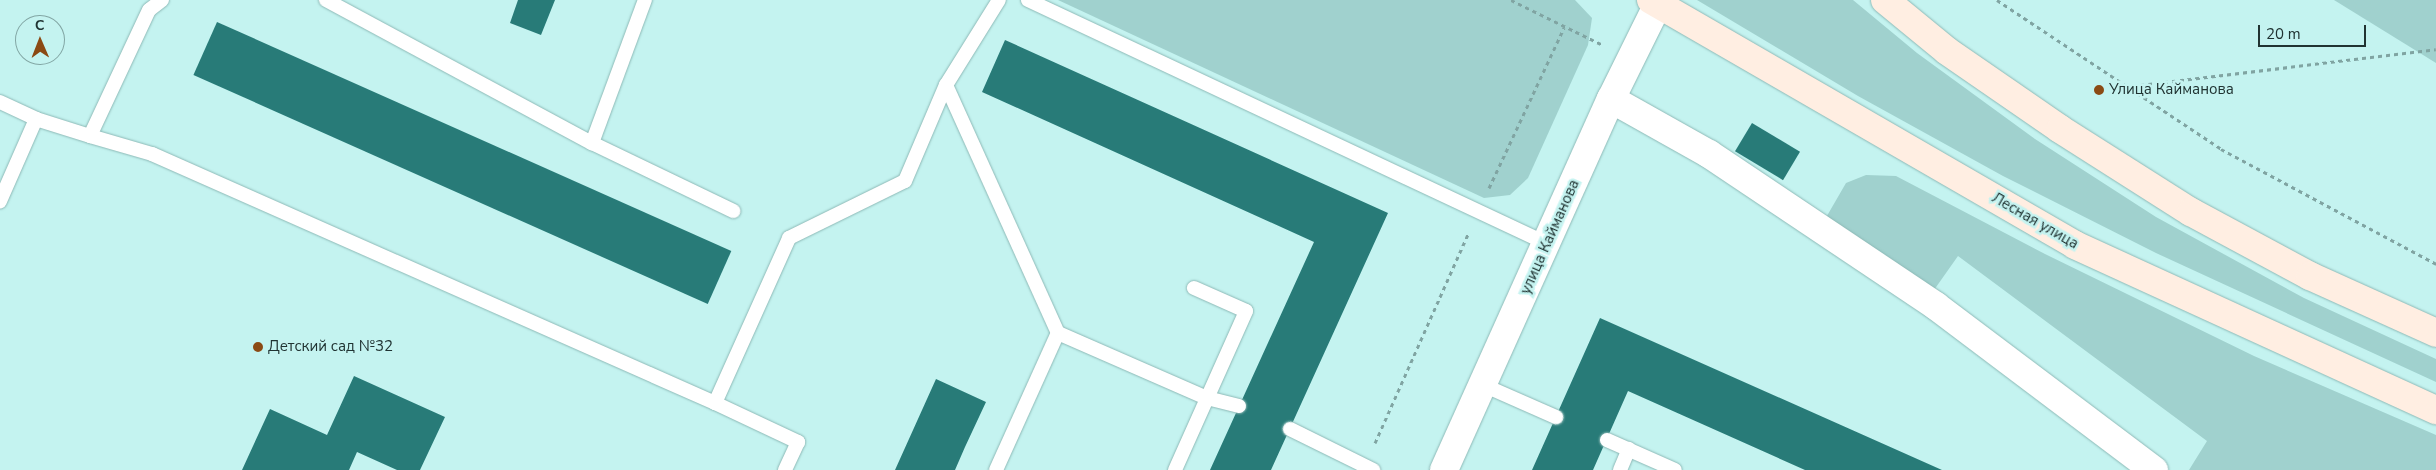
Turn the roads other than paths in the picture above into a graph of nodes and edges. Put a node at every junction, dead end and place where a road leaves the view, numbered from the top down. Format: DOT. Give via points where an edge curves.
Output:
graph roads {
  1 [pos="162,0"];
  2 [pos="326,0"];
  3 [pos="644,0"];
  4 [pos="999,0"];
  5 [pos="1028,0"];
  6 [pos="1885,0"];
  7 [pos="1654,2"];
  8 [pos="946,85"];
  9 [pos="1611,99"];
  10 [pos="0,102"];
  11 [pos="36,119"];
  12 [pos="90,136"];
  13 [pos="592,143"];
  14 [pos="0,202"];
  15 [pos="733,211"];
  16 [pos="1548,244"];
  17 [pos="1194,288"];
  18 [pos="1058,333"];
  19 [pos="2436,333"];
  20 [pos="1483,385"];
  21 [pos="1207,398"];
  22 [pos="715,403"];
  23 [pos="1239,406"];
  24 [pos="2436,410"];
  25 [pos="1556,417"];
  26 [pos="1290,429"];
  27 [pos="1607,440"];
  28 [pos="1629,449"];
  29 [pos="1369,468"];
  30 [pos="785,470"];
  31 [pos="996,470"];
  32 [pos="1175,470"];
  33 [pos="1444,470"];
  34 [pos="1620,470"];
  35 [pos="1675,470"];
  36 [pos="2154,470"];
  1 -- 12 [label="lane" via="150,10"];
  2 -- 13 [label="lane"];
  3 -- 13 [label="lane"];
  4 -- 8 [label="lane"];
  5 -- 16 [label="lane"];
  6 -- 19 [label="main road" via="1947,51 2060,130 2191,212 2310,276"];
  7 -- 9 [label="street, улица Кайманова"];
  7 -- 24 [label="main road, Лесная улица" via="2075,244"];
  8 -- 18 [label="lane"];
  8 -- 22 [label="lane" via="905,182 789,238"];
  9 -- 16 [label="street, улица Кайманова"];
  9 -- 36 [label="street" via="1709,154 1936,306"];
  10 -- 11 [label="lane"];
  11 -- 12 [label="lane"];
  11 -- 14 [label="lane"];
  12 -- 22 [label="lane" via="152,154"];
  13 -- 15 [label="lane"];
  16 -- 20 [label="street, улица Кайманова"];
  17 -- 21 [label="lane" via="1246,311"];
  18 -- 21 [label="lane"];
  18 -- 31 [label="lane"];
  20 -- 25 [label="lane"];
  20 -- 33 [label="street, улица Кайманова"];
  21 -- 23 [label="lane"];
  21 -- 32 [label="lane"];
  22 -- 30 [label="lane" via="798,442"];
  26 -- 29 [label="lane"];
  27 -- 28 [label="lane"];
  28 -- 34 [label="lane"];
  28 -- 35 [label="lane"];
}
